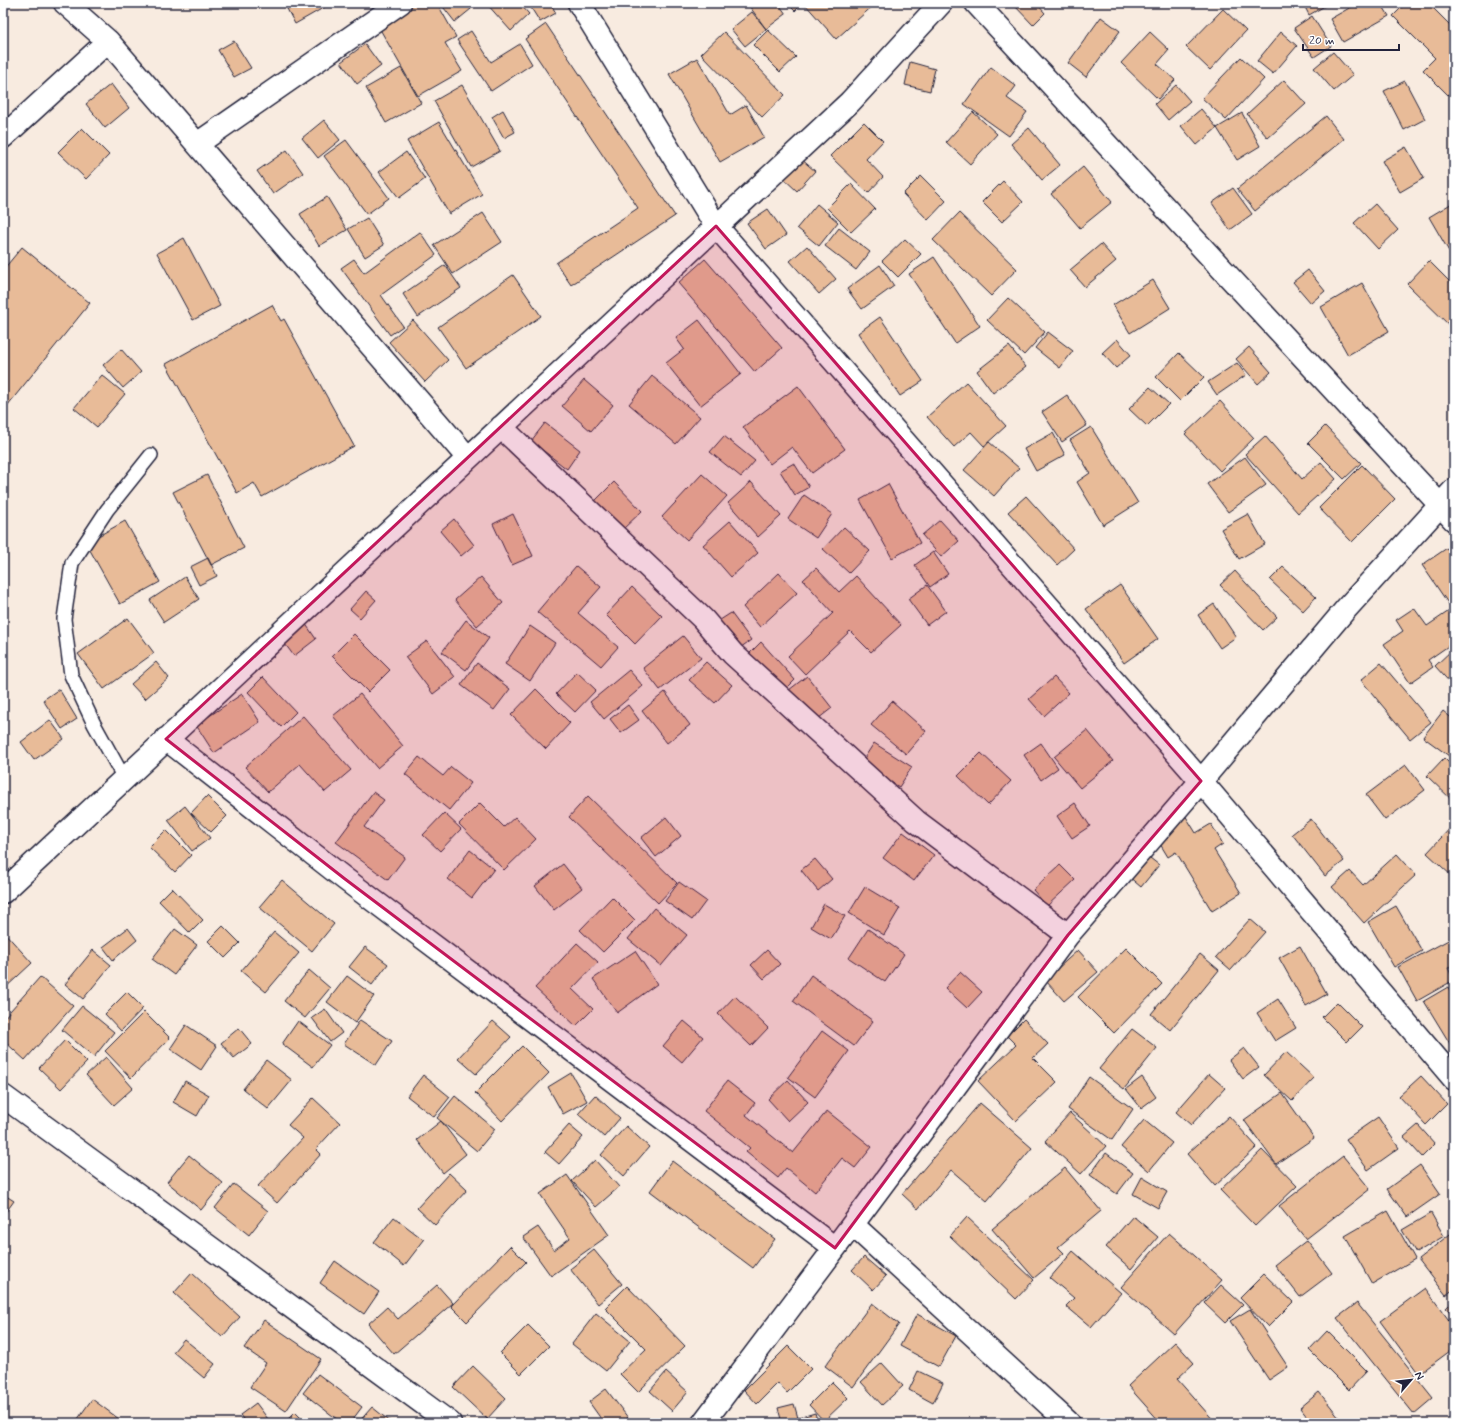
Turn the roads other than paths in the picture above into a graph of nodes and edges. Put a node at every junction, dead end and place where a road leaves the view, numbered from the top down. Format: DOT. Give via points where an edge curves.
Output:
graph roads {
  1 [pos="65,3"];
  2 [pos="400,3"];
  3 [pos="579,3"];
  4 [pos="941,3"];
  5 [pos="976,3"];
  6 [pos="108,41"];
  7 [pos="3,137"];
  8 [pos="197,144"];
  9 [pos="716,226"];
  10 [pos="500,427"];
  11 [pos="151,455"];
  12 [pos="468,458"];
  13 [pos="1450,505"];
  14 [pos="166,739"];
  15 [pos="124,778"];
  16 [pos="1201,781"];
  17 [pos="3,892"];
  18 [pos="1068,935"];
  19 [pos="1454,1079"];
  20 [pos="3,1096"];
  21 [pos="853,1225"];
  22 [pos="835,1248"];
  23 [pos="450,1423"];
  24 [pos="703,1423"];
  25 [pos="1069,1423"];
  1 -- 6 [label="street"];
  2 -- 8 [label="street"];
  3 -- 9 [label="street"];
  4 -- 9 [label="street" via="850,102"];
  5 -- 13 [label="street"];
  6 -- 7 [label="street"];
  6 -- 8 [label="street"];
  8 -- 12 [label="street"];
  9 -- 10 [label="street"];
  9 -- 16 [label="street"];
  10 -- 12 [label="street"];
  10 -- 18 [label="street" via="703,619 732,654 916,821"];
  11 -- 15 [label="lane" via="107,510 72,563 64,619 72,675 94,724"];
  12 -- 14 [label="street"];
  13 -- 16 [label="street" via="1345,610"];
  14 -- 15 [label="street"];
  14 -- 22 [label="street" via="351,884"];
  15 -- 17 [label="street"];
  16 -- 18 [label="street"];
  16 -- 19 [label="street"];
  18 -- 21 [label="street"];
  20 -- 23 [label="street"];
  21 -- 22 [label="street"];
  21 -- 25 [label="street"];
  22 -- 24 [label="street"];
}
